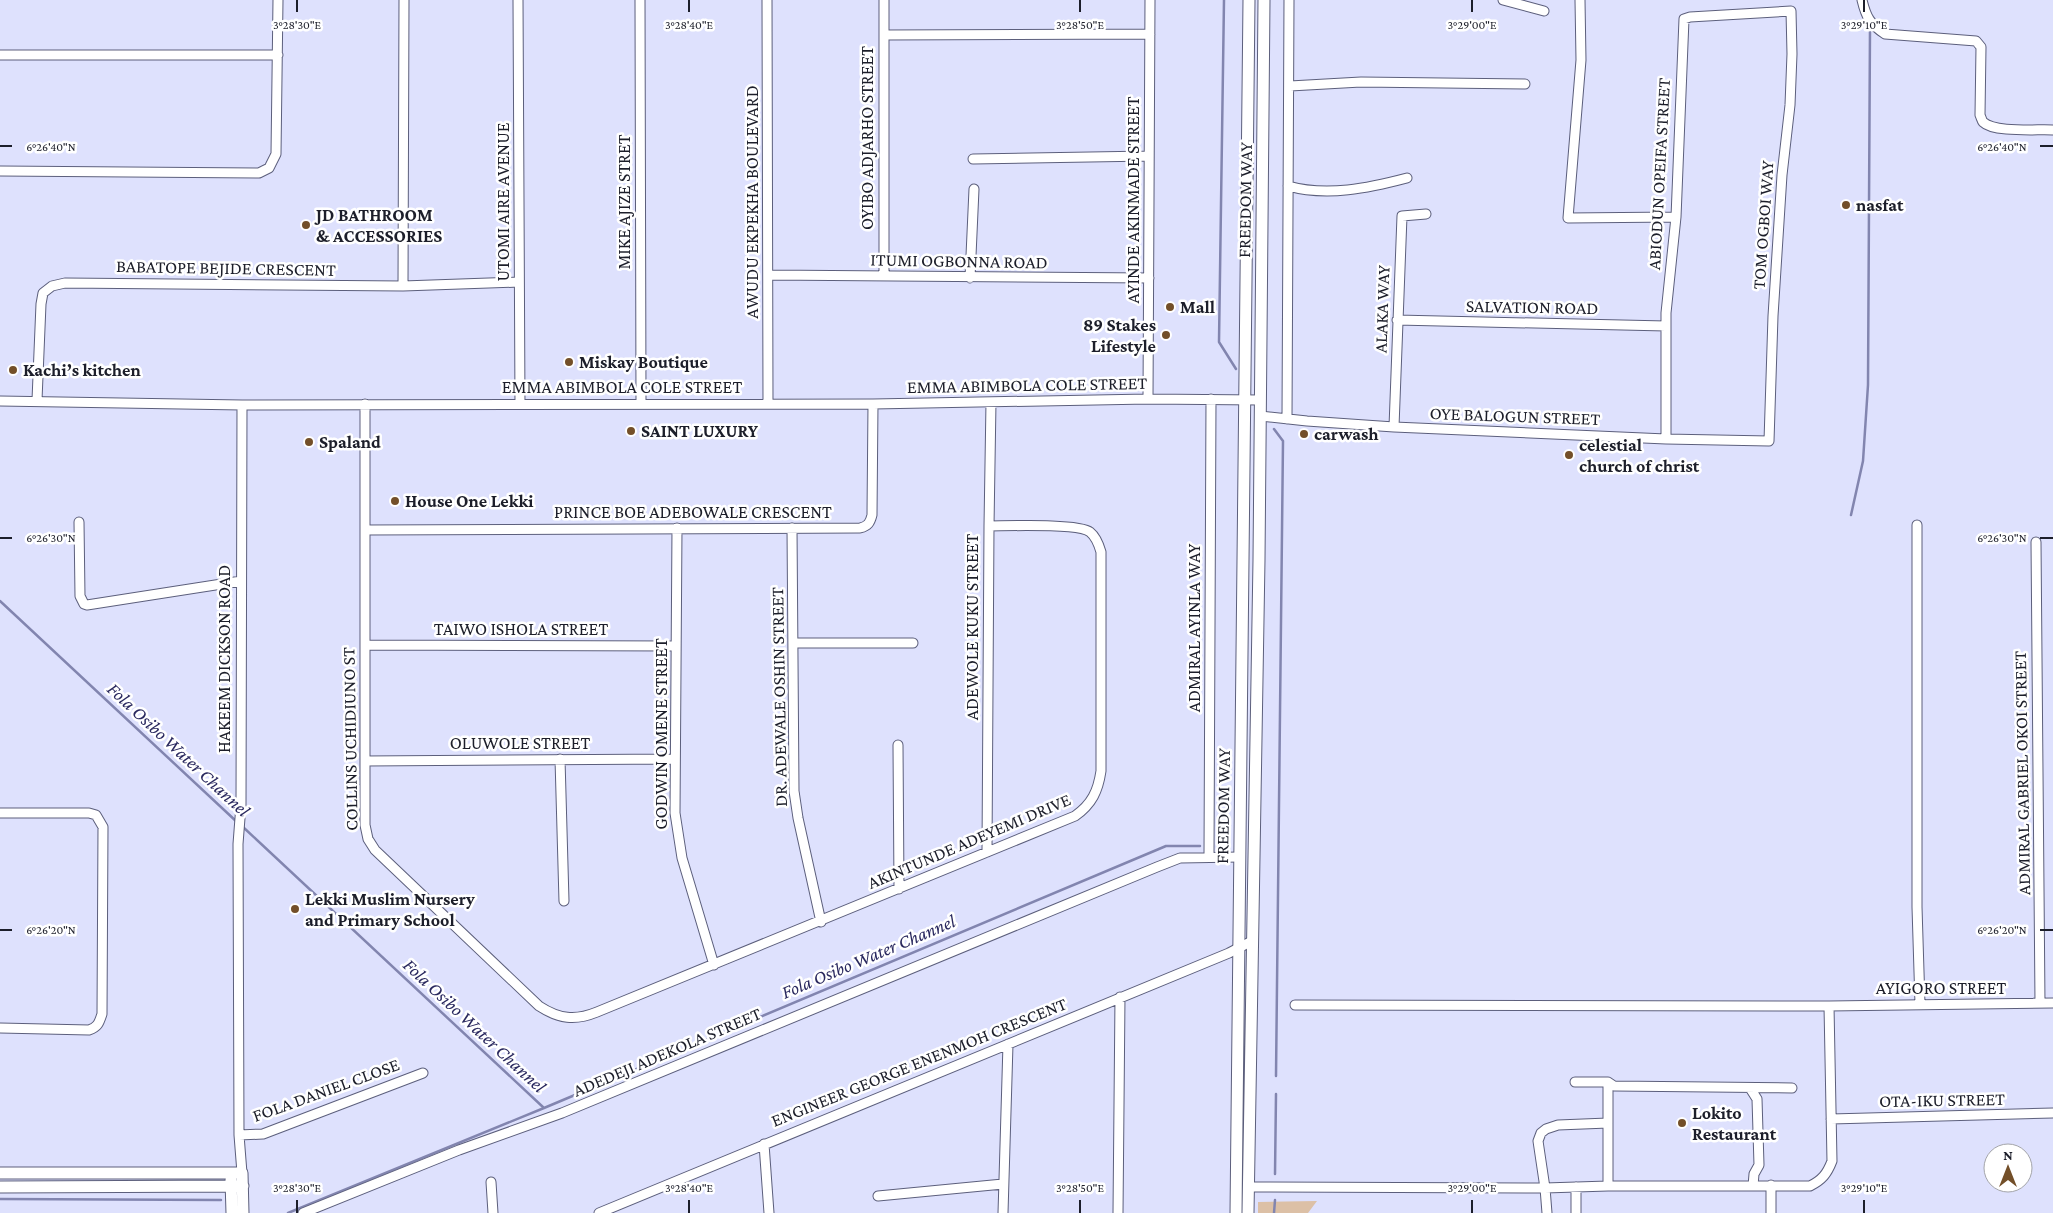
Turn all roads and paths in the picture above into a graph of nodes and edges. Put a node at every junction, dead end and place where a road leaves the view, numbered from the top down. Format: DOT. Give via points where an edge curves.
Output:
graph roads {
  1 [pos="278,0"];
  2 [pos="404,0"];
  3 [pos="518,0"];
  4 [pos="640,0"];
  5 [pos="767,0"];
  6 [pos="884,0"];
  7 [pos="1150,0"];
  8 [pos="1249,0"];
  9 [pos="1264,0"];
  10 [pos="1289,0"];
  11 [pos="1503,0"];
  12 [pos="1580,0"];
  13 [pos="1862,0"];
  14 [pos="1544,11"];
  15 [pos="1791,11"];
  16 [pos="1150,34"];
  17 [pos="884,35"];
  18 [pos="0,55"];
  19 [pos="278,55"];
  20 [pos="1525,84"];
  21 [pos="1290,86"];
  22 [pos="2053,130"];
  23 [pos="1149,156"];
  24 [pos="973,159"];
  25 [pos="0,171"];
  26 [pos="1407,178"];
  27 [pos="1288,186"];
  28 [pos="974,189"];
  29 [pos="1426,214"];
  30 [pos="1676,217"];
  31 [pos="768,275"];
  32 [pos="884,276"];
  33 [pos="970,278"];
  34 [pos="1149,278"];
  35 [pos="520,282"];
  36 [pos="403,286"];
  37 [pos="1397,320"];
  38 [pos="1666,326"];
  39 [pos="1148,399"];
  40 [pos="1211,399"];
  41 [pos="1244,399"];
  42 [pos="37,400"];
  43 [pos="1260,400"];
  44 [pos="0,401"];
  45 [pos="991,402"];
  46 [pos="365,404"];
  47 [pos="520,404"];
  48 [pos="641,404"];
  49 [pos="768,404"];
  50 [pos="873,404"];
  51 [pos="242,405"];
  52 [pos="1260,416"];
  53 [pos="1287,419"];
  54 [pos="1394,427"];
  55 [pos="1666,439"];
  56 [pos="1769,441"];
  57 [pos="79,522"];
  58 [pos="988,526"];
  59 [pos="1917,526"];
  60 [pos="677,528"];
  61 [pos="792,528"];
  62 [pos="365,530"];
  63 [pos="2036,542"];
  64 [pos="242,582"];
  65 [pos="794,643"];
  66 [pos="913,643"];
  67 [pos="365,645"];
  68 [pos="676,646"];
  69 [pos="898,745"];
  70 [pos="560,759"];
  71 [pos="675,759"];
  72 [pos="365,761"];
  73 [pos="0,812"];
  74 [pos="987,852"];
  75 [pos="1209,856"];
  76 [pos="1240,857"];
  77 [pos="899,889"];
  78 [pos="564,901"];
  79 [pos="821,922"];
  80 [pos="1252,941"];
  81 [pos="1238,949"];
  82 [pos="714,965"];
  83 [pos="1120,997"];
  84 [pos="2040,1003"];
  85 [pos="2053,1003"];
  86 [pos="1920,1004"];
  87 [pos="1295,1005"];
  88 [pos="1829,1006"];
  89 [pos="561,1017"];
  90 [pos="0,1028"];
  91 [pos="1008,1044"];
  92 [pos="423,1073"];
  93 [pos="1575,1082"];
  94 [pos="1608,1082"];
  95 [pos="1750,1088"];
  96 [pos="1792,1088"];
  97 [pos="2053,1113"];
  98 [pos="1831,1119"];
  99 [pos="1608,1123"];
  100 [pos="239,1135"];
  101 [pos="764,1144"];
  102 [pos="0,1173"];
  103 [pos="237,1173"];
  104 [pos="491,1182"];
  105 [pos="1004,1184"];
  106 [pos="1771,1185"];
  107 [pos="231,1186"];
  108 [pos="243,1186"];
  109 [pos="1608,1186"];
  110 [pos="1753,1186"];
  111 [pos="0,1187"];
  112 [pos="1248,1187"];
  113 [pos="1576,1187"];
  114 [pos="1545,1188"];
  115 [pos="878,1196"];
  116 [pos="232,1213"];
  117 [pos="243,1213"];
  118 [pos="303,1213"];
  119 [pos="492,1213"];
  120 [pos="599,1213"];
  121 [pos="769,1213"];
  122 [pos="1002,1213"];
  123 [pos="1118,1213"];
  124 [pos="1236,1213"];
  125 [pos="1248,1213"];
  126 [pos="1547,1213"];
  127 [pos="1576,1213"];
  128 [pos="1771,1213"];
  1 -- 19 [label="street"];
  2 -- 36 [label="street"];
  3 -- 35 [label="street, UTOMI AIRE AVENUE"];
  4 -- 48 [label="street, MIKE AJIZE STRET"];
  5 -- 31 [label="street, AWUDU EKPEKHA BOULEVARD"];
  6 -- 17 [label="street, OYIBO ADJARHO STREET"];
  7 -- 16 [label="street, AYINDE AKINMADE STREET"];
  8 -- 41 [label="main road, FREEDOM WAY"];
  9 -- 43 [label="main road, FREEDOM WAY"];
  10 -- 21 [label="street"];
  11 -- 14 [label="street"];
  12 -- 30 [label="street" via="1581,60 1568,218"];
  13 -- 22 [label="street" via="1867,18 1885,34 1976,41 1981,46 1982,122 1991,127"];
  15 -- 30 [label="street, ABIODUN OPEIFA STREET" via="1684,19"];
  15 -- 56 [label="street, TOM OGBOI WAY" via="1790,105 1774,298"];
  16 -- 17 [label="street"];
  16 -- 23 [label="street, AYINDE AKINMADE STREET"];
  17 -- 32 [label="street, OYIBO ADJARHO STREET"];
  18 -- 19 [label="street"];
  19 -- 25 [label="street" via="276,154 269,168 258,173"];
  20 -- 21 [label="street" via="1361,82"];
  21 -- 27 [label="street"];
  23 -- 24 [label="street"];
  23 -- 34 [label="street, AYINDE AKINMADE STREET"];
  26 -- 27 [label="street" via="1342,191"];
  27 -- 53 [label="street"];
  28 -- 33 [label="street"];
  29 -- 37 [label="street, ALAKA WAY" via="1402,216"];
  30 -- 38 [label="street, ABIODUN OPEIFA STREET"];
  31 -- 32 [label="street, ITUMI OGBONNA ROAD"];
  31 -- 49 [label="street, AWUDU EKPEKHA BOULEVARD"];
  32 -- 33 [label="street, ITUMI OGBONNA ROAD"];
  33 -- 34 [label="street, ITUMI OGBONNA ROAD"];
  34 -- 39 [label="street, AYINDE AKINMADE STREET"];
  35 -- 36 [label="street, BABATOPE BEJIDE CRESCENT"];
  35 -- 47 [label="street, UTOMI AIRE AVENUE"];
  36 -- 42 [label="street, BABATOPE BEJIDE CRESCENT" via="65,282 52,286 43,293 41,304"];
  37 -- 38 [label="street, SALVATION ROAD"];
  37 -- 54 [label="street, ALAKA WAY"];
  38 -- 55 [label="street, ABIODUN OPEIFA STREET"];
  39 -- 40 [label="street, EMMA ABIMBOLA COLE STREET"];
  39 -- 45 [label="street, EMMA ABIMBOLA COLE STREET"];
  40 -- 41 [label="street, EMMA ABIMBOLA COLE STREET"];
  40 -- 75 [label="street, ADMIRAL AYINLA WAY"];
  41 -- 43 [label="street"];
  41 -- 76 [label="main road, FREEDOM WAY"];
  42 -- 44 [label="street, EMMA ABIMBOLA COLE STREET"];
  42 -- 51 [label="street, EMMA ABIMBOLA COLE STREET"];
  43 -- 52 [label="main road, FREEDOM WAY"];
  45 -- 50 [label="street, EMMA ABIMBOLA COLE STREET"];
  45 -- 58 [label="street, ADEWOLE KUKU STREET"];
  46 -- 47 [label="street, EMMA ABIMBOLA COLE STREET"];
  46 -- 51 [label="street, EMMA ABIMBOLA COLE STREET"];
  46 -- 62 [label="street, COLLINS UCHIDIUNO ST"];
  47 -- 48 [label="street, EMMA ABIMBOLA COLE STREET"];
  48 -- 49 [label="street, EMMA ABIMBOLA COLE STREET"];
  49 -- 50 [label="street, EMMA ABIMBOLA COLE STREET"];
  50 -- 61 [label="street, PRINCE BOE ADEBOWALE CRESCENT" via="870,522 860,528"];
  51 -- 64 [label="street, HAKEEM DICKSON ROAD"];
  52 -- 53 [label="street, OYE BALOGUN STREET"];
  52 -- 80 [label="main road, FREEDOM WAY"];
  53 -- 54 [label="street, OYE BALOGUN STREET"];
  54 -- 55 [label="street, OYE BALOGUN STREET"];
  55 -- 56 [label="street, OYE BALOGUN STREET"];
  57 -- 64 [label="street" via="80,596 84,604"];
  58 -- 74 [label="street, ADEWOLE KUKU STREET"];
  58 -- 74 [label="street, AKINTUNDE ADEYEMI DRIVE" via="1076,527 1090,532 1098,544 1101,552 1101,771 1094,798 1075,816"];
  59 -- 86 [label="street"];
  60 -- 61 [label="street, PRINCE BOE ADEBOWALE CRESCENT"];
  60 -- 62 [label="street, PRINCE BOE ADEBOWALE CRESCENT"];
  60 -- 68 [label="street, GODWIN OMENE STREET"];
  61 -- 65 [label="street, DR. ADEWALE OSHIN STREET"];
  62 -- 67 [label="street, COLLINS UCHIDIUNO ST"];
  63 -- 84 [label="street, ADMIRAL GABRIEL OKOI STREET"];
  64 -- 100 [label="street, HAKEEM DICKSON ROAD" via="238,844"];
  65 -- 66 [label="street"];
  65 -- 79 [label="street, DR. ADEWALE OSHIN STREET" via="794,791"];
  67 -- 68 [label="street, TAIWO ISHOLA STREET"];
  67 -- 72 [label="street, COLLINS UCHIDIUNO ST"];
  68 -- 71 [label="street, GODWIN OMENE STREET"];
  69 -- 77 [label="street"];
  70 -- 71 [label="street, OLUWOLE STREET"];
  70 -- 72 [label="street, OLUWOLE STREET"];
  70 -- 78 [label="street"];
  71 -- 82 [label="street, GODWIN OMENE STREET" via="678,837"];
  72 -- 89 [label="street, COLLINS UCHIDIUNO ST" via="365,824 368,839 375,850 539,1006"];
  73 -- 90 [label="street" via="96,814 103,827 100,1023 89,1030"];
  74 -- 77 [label="street, AKINTUNDE ADEYEMI DRIVE"];
  75 -- 76 [label="street, ADEDEJI ADEKOLA STREET"];
  75 -- 118 [label="street, ADEDEJI ADEKOLA STREET" via="1180,858 1157,867 562,1113 458,1150"];
  76 -- 81 [label="main road, FREEDOM WAY"];
  77 -- 79 [label="street, AKINTUNDE ADEYEMI DRIVE"];
  79 -- 82 [label="street, AKINTUNDE ADEYEMI DRIVE"];
  80 -- 81 [label="street, ENGINEER GEORGE ENENMOH CRESCENT"];
  80 -- 112 [label="main road, FREEDOM WAY"];
  81 -- 83 [label="street, ENGINEER GEORGE ENENMOH CRESCENT"];
  81 -- 124 [label="main road, FREEDOM WAY"];
  82 -- 89 [label="street, AKINTUNDE ADEYEMI DRIVE" via="583,1017"];
  83 -- 91 [label="street, ENGINEER GEORGE ENENMOH CRESCENT"];
  83 -- 123 [label="street"];
  84 -- 85 [label="street, AYIGORO STREET"];
  84 -- 86 [label="street, AYIGORO STREET"];
  86 -- 88 [label="street, AYIGORO STREET"];
  87 -- 88 [label="street, AYIGORO STREET"];
  88 -- 98 [label="street"];
  91 -- 101 [label="street, ENGINEER GEORGE ENENMOH CRESCENT"];
  91 -- 105 [label="street"];
  92 -- 100 [label="street, FOLA DANIEL CLOSE" via="263,1134"];
  93 -- 94 [label="street"];
  94 -- 95 [label="street" via="1614,1086"];
  94 -- 99 [label="street"];
  95 -- 96 [label="street"];
  95 -- 110 [label="street" via="1757,1100 1759,1165"];
  97 -- 98 [label="street, OTA-IKU STREET"];
  98 -- 106 [label="street" via="1832,1161 1821,1180 1810,1186"];
  99 -- 109 [label="street"];
  99 -- 114 [label="street" via="1558,1125 1541,1133 1538,1141"];
  100 -- 103 [label="street, HAKEEM DICKSON ROAD"];
  101 -- 120 [label="street, ENGINEER GEORGE ENENMOH CRESCENT"];
  101 -- 121 [label="street"];
  102 -- 103 [label="main road"];
  103 -- 107 [label="main road, HAKEEM DICKSON ROAD"];
  103 -- 108 [label="main road, HAKEEM DICKSON ROAD"];
  104 -- 119 [label="street"];
  105 -- 115 [label="street"];
  105 -- 122 [label="street"];
  106 -- 110 [label="street"];
  106 -- 128 [label="street"];
  107 -- 108 [label="main road"];
  107 -- 111 [label="main road"];
  107 -- 116 [label="main road, HAKEEM DICKSON ROAD"];
  108 -- 117 [label="main road, HAKEEM DICKSON ROAD"];
  109 -- 110 [label="street"];
  109 -- 113 [label="street"];
  112 -- 114 [label="street"];
  112 -- 125 [label="main road, FREEDOM WAY"];
  113 -- 114 [label="street"];
  113 -- 127 [label="street"];
  114 -- 126 [label="street"];
}
